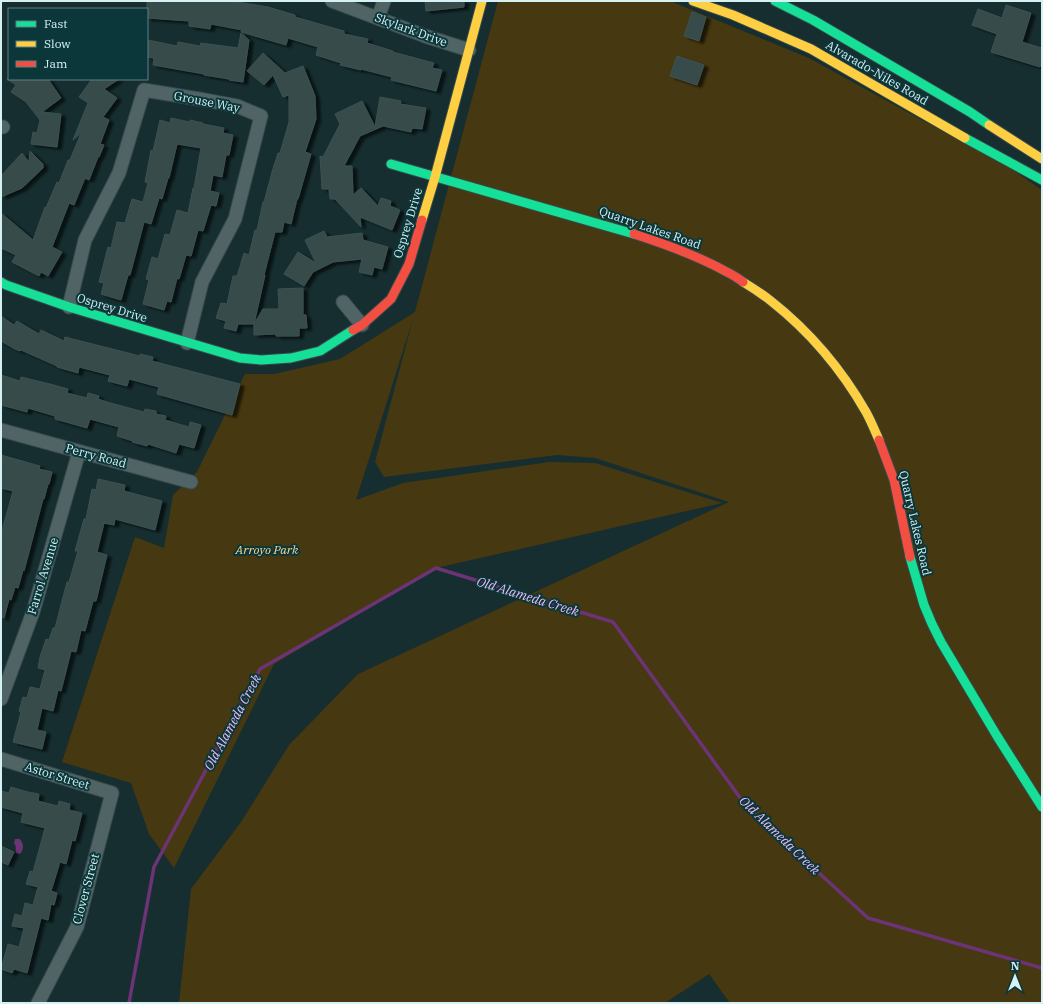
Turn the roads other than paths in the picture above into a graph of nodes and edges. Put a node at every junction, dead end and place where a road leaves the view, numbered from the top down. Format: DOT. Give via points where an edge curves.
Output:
graph roads {
  1 [pos="332,1"];
  2 [pos="384,1"];
  3 [pos="482,1"];
  4 [pos="693,1"];
  5 [pos="775,1"];
  6 [pos="378,18"];
  7 [pos="469,50"];
  8 [pos="1042,159"];
  9 [pos="391,164"];
  10 [pos="435,177"];
  11 [pos="1042,180"];
  12 [pos="1,282"];
  13 [pos="343,302"];
  14 [pos="69,307"];
  15 [pos="362,325"];
  16 [pos="187,343"];
  17 [pos="1,430"];
  18 [pos="80,452"];
  19 [pos="191,482"];
  20 [pos="1,696"];
  21 [pos="1,759"];
  22 [pos="112,793"];
  23 [pos="1042,807"];
  24 [pos="38,1003"];
  1 -- 6 [label="street, Skylark Drive"];
  2 -- 6 [label="street"];
  3 -- 7 [label="street, Osprey Drive"];
  4 -- 11 [label="street, Alvarado-Niles Road" via="733,15 811,49"];
  5 -- 8 [label="street, Alvarado-Niles Road" via="813,20 970,112"];
  6 -- 7 [label="street, Skylark Drive"];
  7 -- 10 [label="street, Osprey Drive"];
  9 -- 10 [label="street, Quarry Lakes Road"];
  10 -- 15 [label="street, Osprey Drive" via="410,264 391,299"];
  10 -- 23 [label="street, Quarry Lakes Road" via="679,248 740,279 766,297 812,338 852,390 884,452 899,500 908,549 920,592 944,649"];
  12 -- 14 [label="street, Osprey Drive"];
  13 -- 15 [label="street"];
  14 -- 16 [label="street, Osprey Drive"];
  14 -- 16 [label="street, Grouse Way" via="85,240 119,173 144,90 237,106 261,116 234,219 202,282"];
  15 -- 16 [label="street, Osprey Drive" via="320,351 291,358 240,358"];
  17 -- 18 [label="street, Perry Road"];
  18 -- 19 [label="street, Perry Road"];
  18 -- 20 [label="street, Farrol Avenue" via="33,612"];
  21 -- 22 [label="street, Astor Street"];
  22 -- 24 [label="street, Clover Street" via="77,927"];
}
